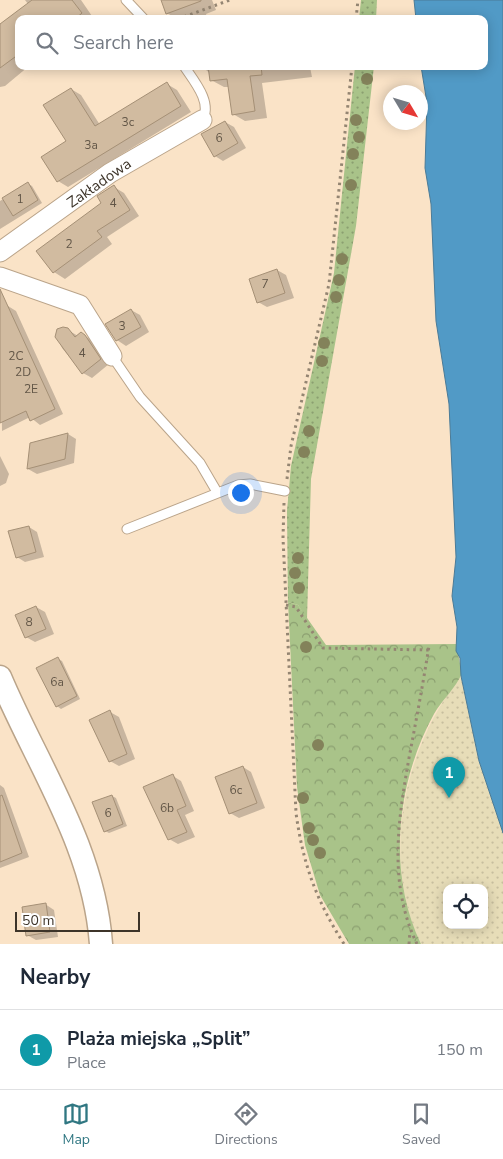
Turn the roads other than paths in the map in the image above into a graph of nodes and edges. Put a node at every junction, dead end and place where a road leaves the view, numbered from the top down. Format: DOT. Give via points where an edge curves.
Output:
graph roads {
  1 [pos="126,0"];
  2 [pos="140,15"];
  3 [pos="186,70"];
  4 [pos="202,120"];
  5 [pos="0,252"];
  6 [pos="0,277"];
  7 [pos="112,356"];
  8 [pos="285,491"];
  9 [pos="217,492"];
  10 [pos="127,529"];
  11 [pos="0,677"];
  12 [pos="101,944"];
  1 -- 2 [label="lane"];
  3 -- 4 [label="lane" via="207,105"];
  4 -- 5 [label="street, Zakładowa" via="110,173"];
  6 -- 7 [label="street" via="80,305"];
  7 -- 9 [label="lane" via="140,397 200,463"];
  8 -- 9 [label="lane" via="250,484"];
  9 -- 10 [label="lane"];
  11 -- 12 [label="street" via="81,852 98,910"];
}
